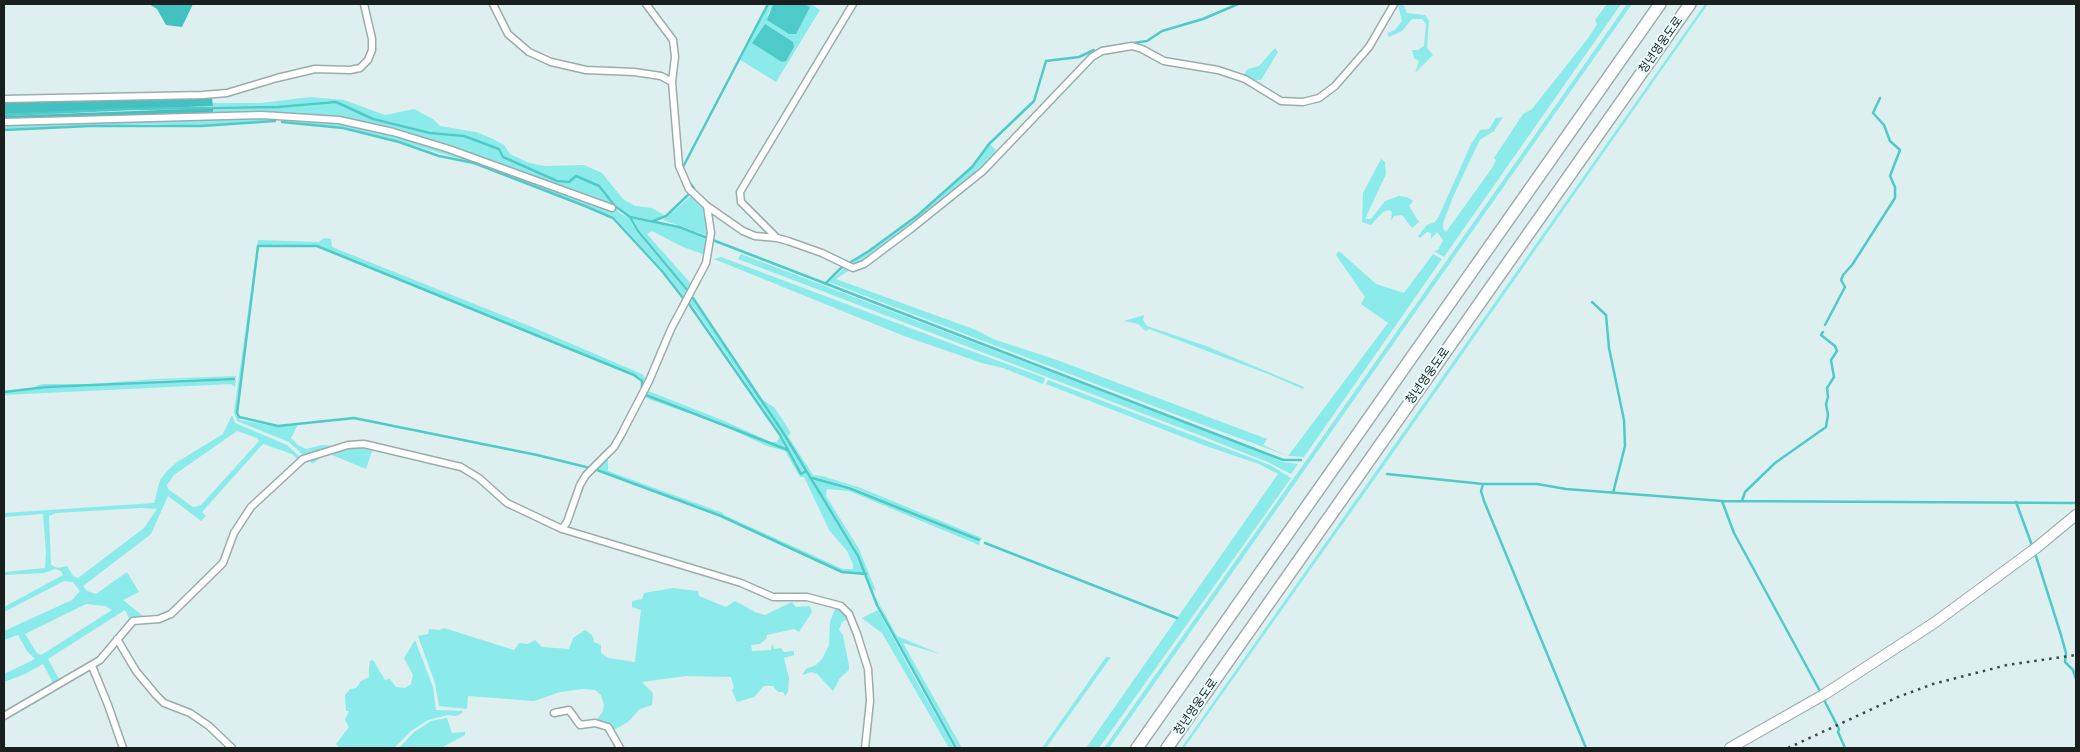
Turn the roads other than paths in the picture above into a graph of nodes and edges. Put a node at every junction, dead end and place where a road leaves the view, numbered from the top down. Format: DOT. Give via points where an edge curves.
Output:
graph roads {
  1 [pos="364,4"];
  2 [pos="493,4"];
  3 [pos="646,4"];
  4 [pos="853,4"];
  5 [pos="1394,4"];
  6 [pos="1660,4"];
  7 [pos="1690,4"];
  8 [pos="672,82"];
  9 [pos="4,99"];
  10 [pos="4,122"];
  11 [pos="706,206"];
  12 [pos="612,208"];
  13 [pos="777,238"];
  14 [pos="2076,515"];
  15 [pos="562,529"];
  16 [pos="117,639"];
  17 [pos="92,666"];
  18 [pos="554,713"];
  19 [pos="4,716"];
  20 [pos="123,748"];
  21 [pos="232,748"];
  22 [pos="620,748"];
  23 [pos="865,748"];
  24 [pos="1137,748"];
  25 [pos="1167,748"];
  26 [pos="1730,748"];
  1 -- 9 [label="street" via="372,50 360,68 315,69 227,93 203,96"];
  2 -- 8 [label="street" via="508,34 529,52 551,62 586,70 661,76"];
  3 -- 8 [label="street" via="673,40"];
  4 -- 13 [label="street" via="740,192 741,202"];
  5 -- 13 [label="street" via="1369,47 1336,86 1319,98 1296,103 1281,100 1245,79 1218,70 1176,64 1132,46 1102,51 1092,57 983,171 864,264 853,268 822,253"];
  6 -- 24 [label="highway, 청년영웅도로"];
  7 -- 25 [label="highway, 청년영웅도로"];
  8 -- 11 [label="street" via="679,166 689,189"];
  10 -- 12 [label="street" via="262,115 339,120 448,149"];
  11 -- 13 [label="street" via="743,231"];
  11 -- 15 [label="street" via="711,233 706,263 621,435 580,484 568,522"];
  14 -- 26 [label="main road" via="1934,623 1820,696"];
  15 -- 16 [label="street" via="507,503 461,467 364,444 348,445 312,455 285,474 251,507 234,533 221,566 172,614 160,619 133,621"];
  15 -- 23 [label="street" via="741,583 773,597 807,597 841,606 849,614 868,669 870,700"];
  16 -- 17 [label="street"];
  16 -- 21 [label="street" via="136,671 164,703 190,713"];
  17 -- 19 [label="street"];
  17 -- 20 [label="street"];
  18 -- 22 [label="street" via="569,710 580,725 595,723 608,727"];
}
